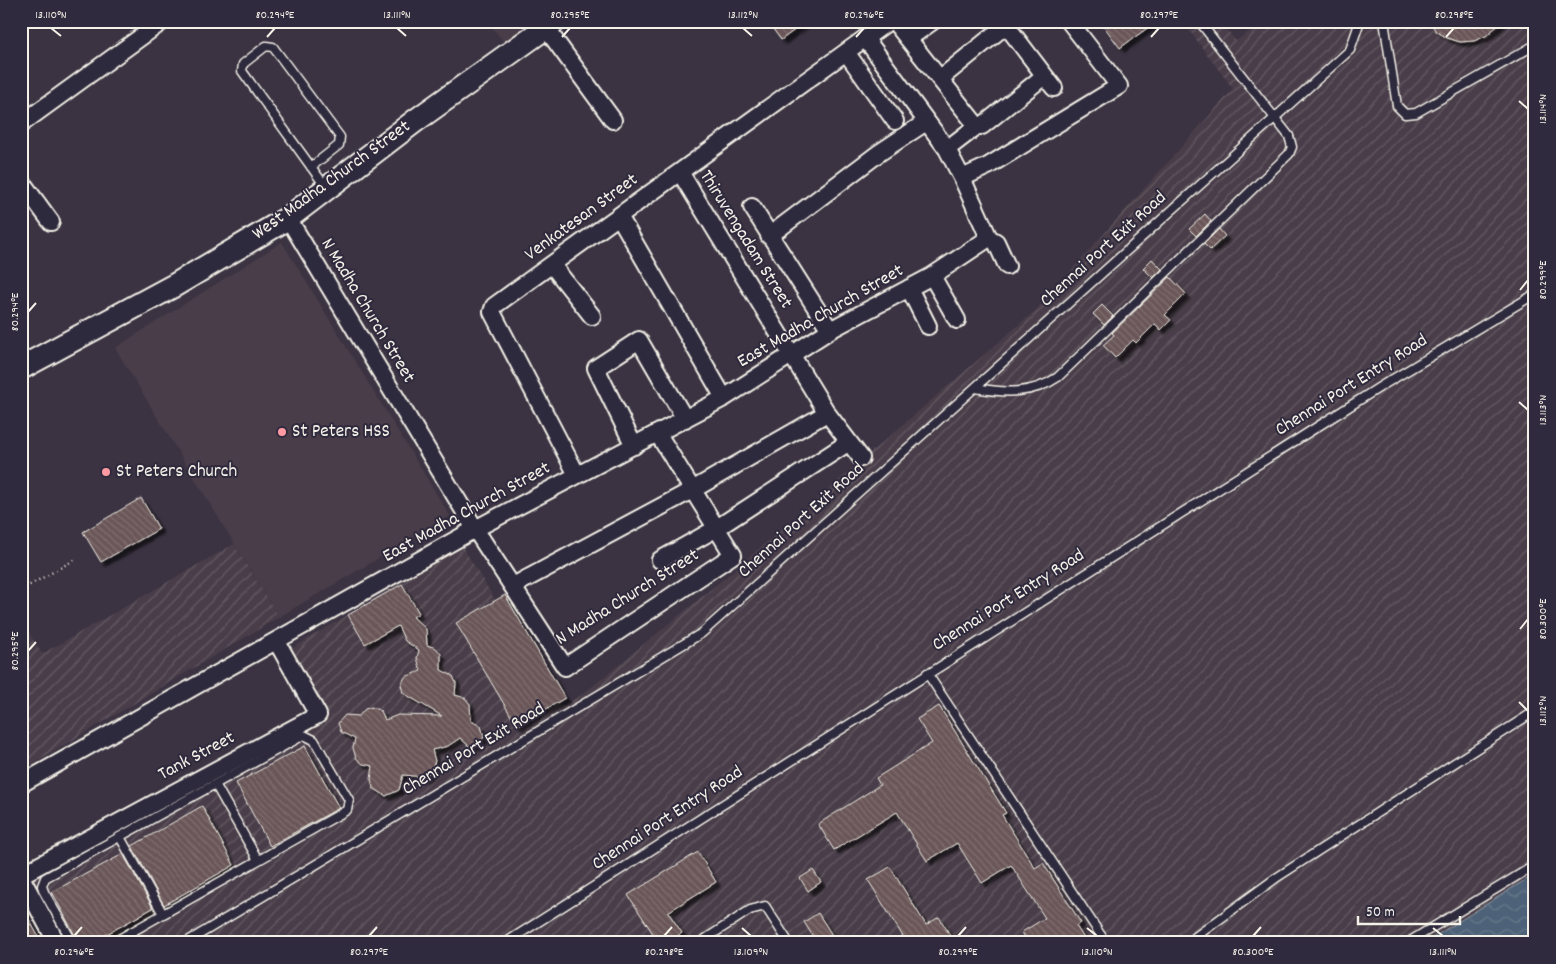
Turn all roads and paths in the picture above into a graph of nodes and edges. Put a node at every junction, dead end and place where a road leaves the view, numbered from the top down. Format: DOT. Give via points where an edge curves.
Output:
graph roads {
  1 [pos="163,21"];
  2 [pos="889,21"];
  3 [pos="894,21"];
  4 [pos="933,21"];
  5 [pos="1069,21"];
  6 [pos="1199,21"];
  7 [pos="1360,21"];
  8 [pos="1384,21"];
  9 [pos="1005,23"];
  10 [pos="550,24"];
  11 [pos="865,38"];
  12 [pos="908,39"];
  13 [pos="1535,45"];
  14 [pos="846,52"];
  15 [pos="941,78"];
  16 [pos="1276,118"];
  17 [pos="613,120"];
  18 [pos="895,121"];
  19 [pos="926,122"];
  20 [pos="21,124"];
  21 [pos="977,126"];
  22 [pos="947,149"];
  23 [pos="311,167"];
  24 [pos="680,172"];
  25 [pos="962,178"];
  26 [pos="21,181"];
  27 [pos="326,187"];
  28 [pos="752,207"];
  29 [pos="619,216"];
  30 [pos="288,218"];
  31 [pos="51,222"];
  32 [pos="769,236"];
  33 [pos="989,238"];
  34 [pos="552,265"];
  35 [pos="1007,266"];
  36 [pos="932,276"];
  37 [pos="909,288"];
  38 [pos="1535,294"];
  39 [pos="592,316"];
  40 [pos="957,320"];
  41 [pos="928,326"];
  42 [pos="830,330"];
  43 [pos="792,354"];
  44 [pos="21,368"];
  45 [pos="975,388"];
  46 [pos="724,398"];
  47 [pos="827,414"];
  48 [pos="685,419"];
  49 [pos="658,434"];
  50 [pos="849,442"];
  51 [pos="634,446"];
  52 [pos="861,458"];
  53 [pos="577,475"];
  54 [pos="694,489"];
  55 [pos="717,528"];
  56 [pos="475,529"];
  57 [pos="76,559"];
  58 [pos="660,560"];
  59 [pos="513,586"];
  60 [pos="21,590"];
  61 [pos="277,642"];
  62 [pos="927,673"];
  63 [pos="1535,711"];
  64 [pos="21,784"];
  65 [pos="215,784"];
  66 [pos="120,837"];
  67 [pos="258,860"];
  68 [pos="1535,865"];
  69 [pos="21,876"];
  70 [pos="163,914"];
  71 [pos="57,943"];
  72 [pos="73,943"];
  73 [pos="112,943"];
  74 [pos="185,943"];
  75 [pos="505,943"];
  76 [pos="699,943"];
  77 [pos="789,943"];
  78 [pos="1106,943"];
  79 [pos="1187,943"];
  80 [pos="1407,943"];
  1 -- 20 [label="street"];
  2 -- 11 [label="street, Venkatesan Street"];
  3 -- 12 [label="street"];
  4 -- 12 [label="street"];
  5 -- 25 [label="street" via="1119,86 996,161"];
  6 -- 16 [label="lane"];
  7 -- 16 [label="lane, Chennai Port Exit Road" via="1350,50"];
  8 -- 13 [label="lane" via="1397,106 1411,115"];
  9 -- 15 [label="street"];
  9 -- 21 [label="street" via="1049,82 982,126"];
  10 -- 17 [label="street"];
  10 -- 27 [label="main road, West Madha Church Street"];
  11 -- 14 [label="street, Venkatesan Street"];
  11 -- 19 [label="street"];
  12 -- 15 [label="street"];
  14 -- 18 [label="street"];
  14 -- 24 [label="street, Venkatesan Street"];
  15 -- 21 [label="street"];
  16 -- 45 [label="lane, Chennai Port Exit Road"];
  16 -- 45 [label="lane" via="1291,141 1289,154 1058,377 1045,385 1018,392"];
  19 -- 22 [label="street"];
  19 -- 32 [label="street" via="879,153"];
  21 -- 22 [label="street"];
  22 -- 25 [label="street"];
  23 -- 23 [label="lane" via="339,145 340,137 273,47 266,46 244,64 242,71"];
  23 -- 27 [label="lane"];
  24 -- 29 [label="street, Venkatesan Street"];
  24 -- 43 [label="street, Thiruvengadam Street"];
  25 -- 33 [label="street"];
  26 -- 31 [label="street"];
  27 -- 30 [label="main road, West Madha Church Street"];
  28 -- 32 [label="street"];
  29 -- 34 [label="street, Venkatesan Street"];
  29 -- 46 [label="street"];
  30 -- 44 [label="main road, West Madha Church Street" via="175,285"];
  30 -- 56 [label="street, N Madha Church Street"];
  32 -- 42 [label="street"];
  33 -- 35 [label="street" via="996,242"];
  33 -- 36 [label="street, East Madha Church Street"];
  34 -- 39 [label="street"];
  34 -- 53 [label="street, Venkatesan Street" via="494,306 492,312"];
  36 -- 37 [label="street, East Madha Church Street"];
  36 -- 40 [label="street, East Madha Church Street"];
  37 -- 41 [label="street"];
  37 -- 42 [label="street, East Madha Church Street"];
  38 -- 62 [label="lane, Chennai Port Entry Road" via="1382,385"];
  42 -- 43 [label="street, East Madha Church Street"];
  43 -- 46 [label="street, East Madha Church Street"];
  43 -- 47 [label="street, Thiruvengadam Street"];
  45 -- 74 [label="lane, Chennai Port Exit Road" via="702,633"];
  46 -- 48 [label="street, East Madha Church Street"];
  47 -- 50 [label="street, Thiruvengadam Street"];
  47 -- 54 [label="street"];
  48 -- 49 [label="street, East Madha Church Street"];
  48 -- 51 [label="street" via="639,340 596,368"];
  49 -- 51 [label="street, East Madha Church Street"];
  49 -- 54 [label="street, N Madha Church Street"];
  50 -- 52 [label="street, Thiruvengadam Street"];
  50 -- 55 [label="street"];
  51 -- 53 [label="street, East Madha Church Street"];
  53 -- 56 [label="street, East Madha Church Street"];
  54 -- 55 [label="street, N Madha Church Street"];
  54 -- 59 [label="street"];
  55 -- 58 [label="street"];
  55 -- 59 [label="street, N Madha Church Street" via="733,555 565,667"];
  56 -- 59 [label="street, N Madha Church Street"];
  56 -- 61 [label="street, East Madha Church Street"];
  57 -- 60 [label="path"];
  61 -- 64 [label="street, East Madha Church Street"];
  61 -- 69 [label="street, Tank Street" via="318,715"];
  62 -- 75 [label="lane, Chennai Port Entry Road"];
  62 -- 78 [label="lane"];
  63 -- 79 [label="lane" via="1276,878"];
  65 -- 66 [label="lane"];
  65 -- 67 [label="lane"];
  65 -- 67 [label="lane" via="304,735 314,740 350,800 347,810"];
  66 -- 70 [label="lane"];
  66 -- 72 [label="lane" via="42,882 44,892"];
  67 -- 70 [label="lane"];
  68 -- 80 [label="lane"];
  69 -- 71 [label="street"];
  70 -- 73 [label="lane"];
  76 -- 77 [label="lane" via="750,910 765,906"];
}
